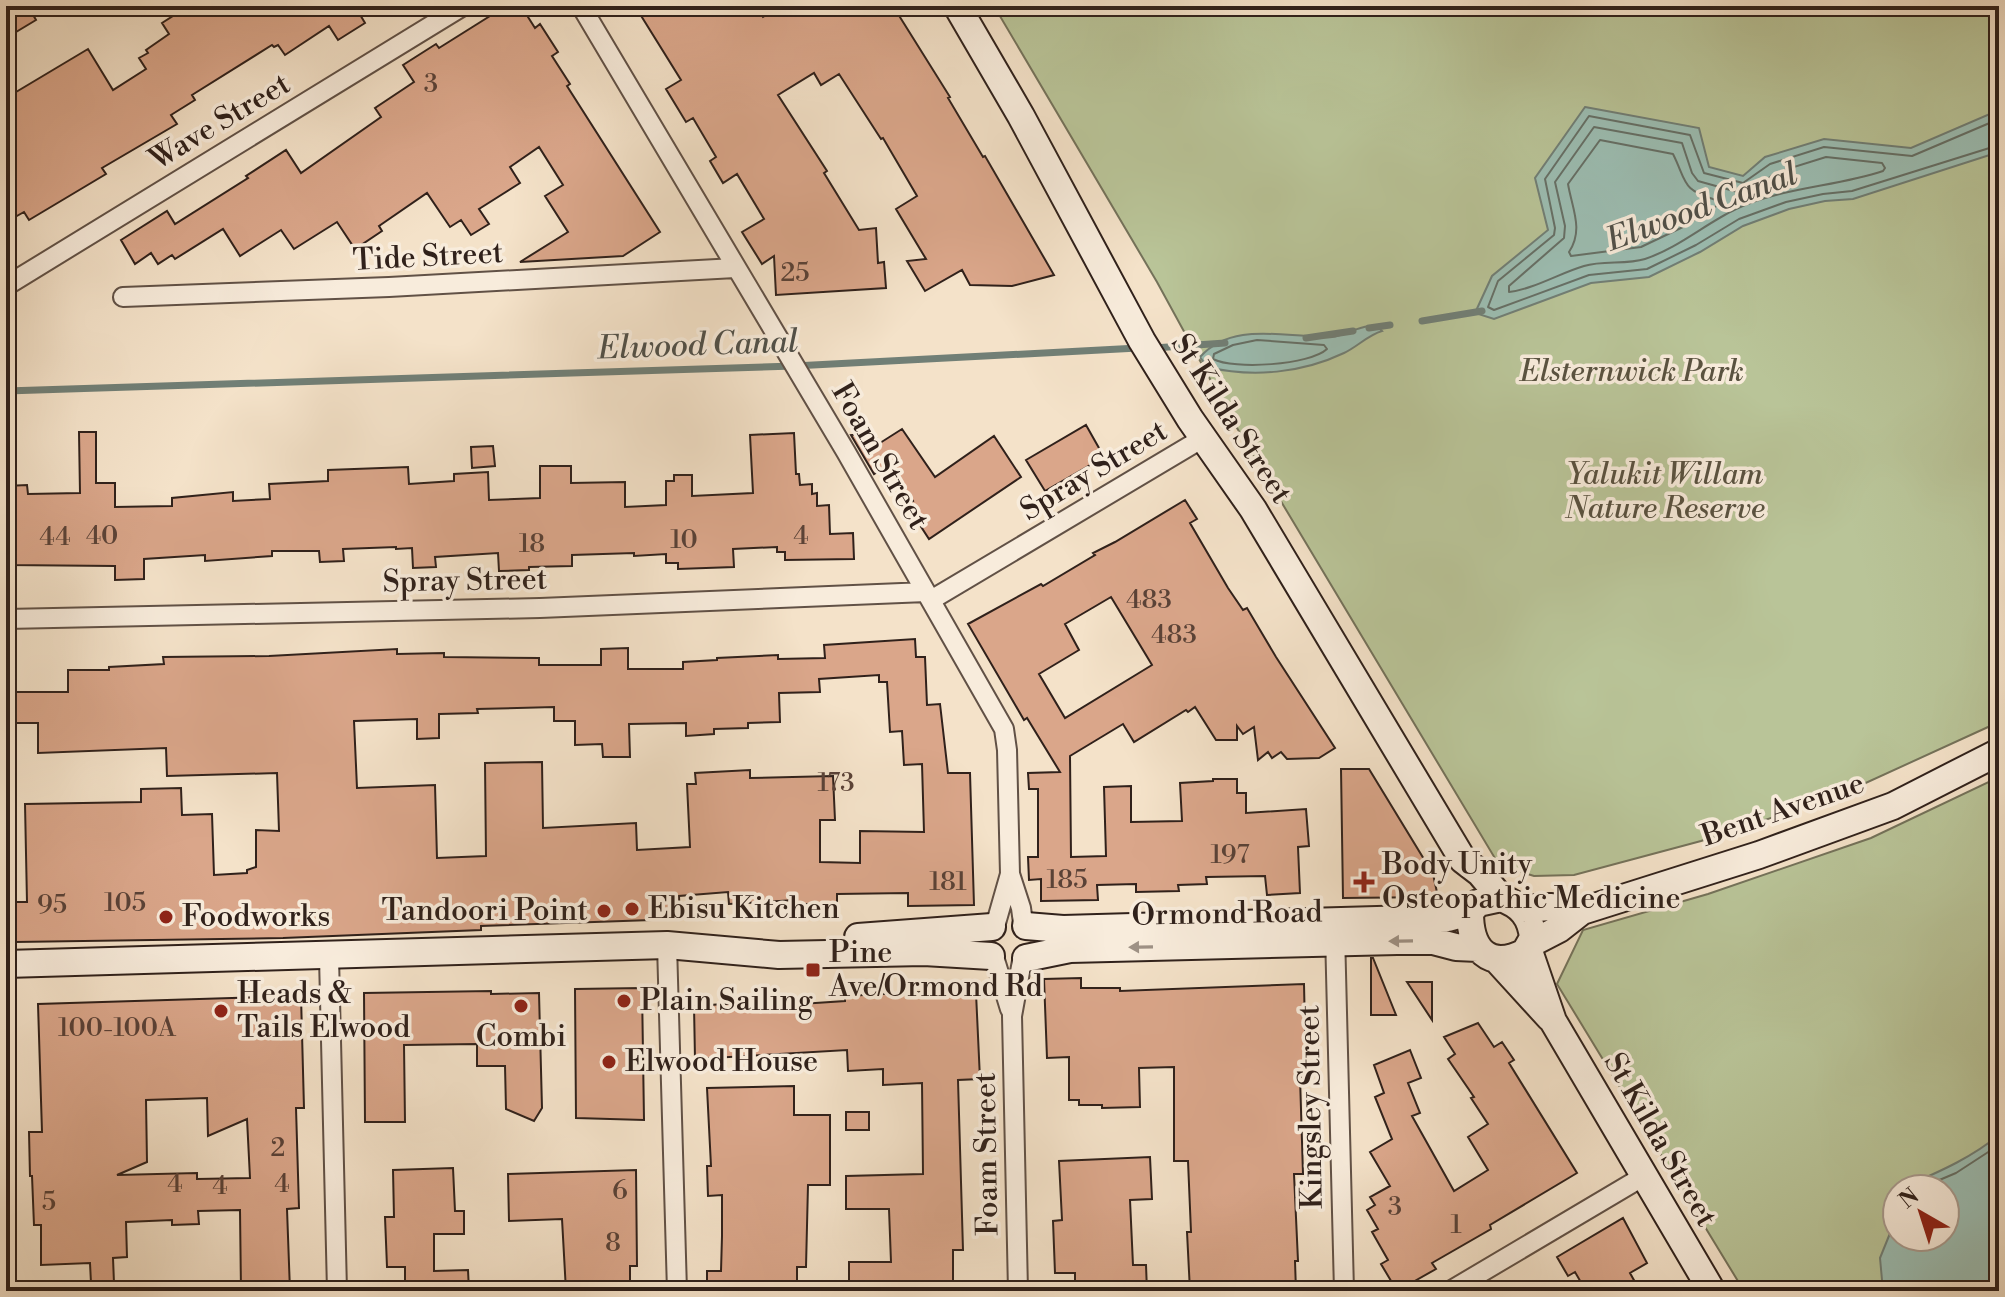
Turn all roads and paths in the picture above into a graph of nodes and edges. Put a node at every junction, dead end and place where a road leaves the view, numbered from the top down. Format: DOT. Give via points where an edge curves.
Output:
graph roads {
  1 [pos="463,6"];
  2 [pos="581,6"];
  3 [pos="957,6"];
  4 [pos="735,268"];
  5 [pos="6,286"];
  6 [pos="123,297"];
  7 [pos="1203,438"];
  8 [pos="928,596"];
  9 [pos="6,619"];
  10 [pos="1999,752"];
  11 [pos="1463,860"];
  12 [pos="1010,874"];
  13 [pos="1512,904"];
  14 [pos="1471,909"];
  15 [pos="1582,911"];
  16 [pos="994,925"];
  17 [pos="1025,925"];
  18 [pos="1335,933"];
  19 [pos="667,945"];
  20 [pos="1530,945"];
  21 [pos="712,949"];
  22 [pos="1488,954"];
  23 [pos="329,957"];
  24 [pos="993,958"];
  25 [pos="1024,960"];
  26 [pos="6,964"];
  27 [pos="1012,1016"];
  28 [pos="1553,1021"];
  29 [pos="1644,1176"];
  30 [pos="337,1291"];
  31 [pos="677,1291"];
  32 [pos="1018,1291"];
  33 [pos="1344,1291"];
  34 [pos="1450,1291"];
  35 [pos="1712,1291"];
  1 -- 5 [label="street, Wave Street"];
  2 -- 4 [label="street, Foam Street"];
  3 -- 7 [label="street, St Kilda Street" via="1041,151 1119,302"];
  4 -- 6 [label="street, Tide Street"];
  4 -- 8 [label="street, Foam Street"];
  7 -- 8 [label="street, Spray Street"];
  7 -- 11 [label="street, St Kilda Street" via="1253,509"];
  8 -- 9 [label="street, Spray Street"];
  8 -- 12 [label="street, Foam Street" via="1004,729"];
  10 -- 15 [label="street, Bent Avenue" via="1893,806"];
  11 -- 13 [label="street, St Kilda Street"];
  11 -- 14 [label="street, St Kilda Street"];
  12 -- 16 [label="street, Foam Street"];
  12 -- 17 [label="street, Foam Street"];
  13 -- 14 [label="street" via="1488,899"];
  13 -- 15 [label="street, Bent Avenue"];
  13 -- 20 [label="street" via="1530,924"];
  14 -- 18 [label="street, Ormond Road" via="1448,918"];
  14 -- 22 [label="street"];
  15 -- 20 [label="street, Bent Avenue"];
  16 -- 17 [label="street" via="1010,919"];
  16 -- 21 [label="street" via="757,940"];
  16 -- 24 [label="street" via="986,941"];
  17 -- 18 [label="street, Ormond Road"];
  17 -- 25 [label="street" via="1032,945"];
  22 -- 18 [label="street, Ormond Road, one-way" via="1433,941"];
  18 -- 25 [label="street, Ormond Road, one-way" via="1070,949"];
  18 -- 33 [label="street, Kingsley Street"];
  19 -- 21 [label="street"];
  19 -- 23 [label="street"];
  19 -- 31 [label="street"];
  20 -- 22 [label="street" via="1519,955"];
  20 -- 28 [label="street, St Kilda Street"];
  21 -- 24 [label="street"];
  22 -- 28 [label="street, St Kilda Street"];
  23 -- 26 [label="street"];
  23 -- 30 [label="street"];
  24 -- 25 [label="street" via="1008,965"];
  24 -- 27 [label="street, Foam Street"];
  25 -- 27 [label="street, Foam Street"];
  27 -- 32 [label="street, Foam Street"];
  28 -- 29 [label="street, St Kilda Street"];
  29 -- 34 [label="street"];
  29 -- 35 [label="street, St Kilda Street"];
}
